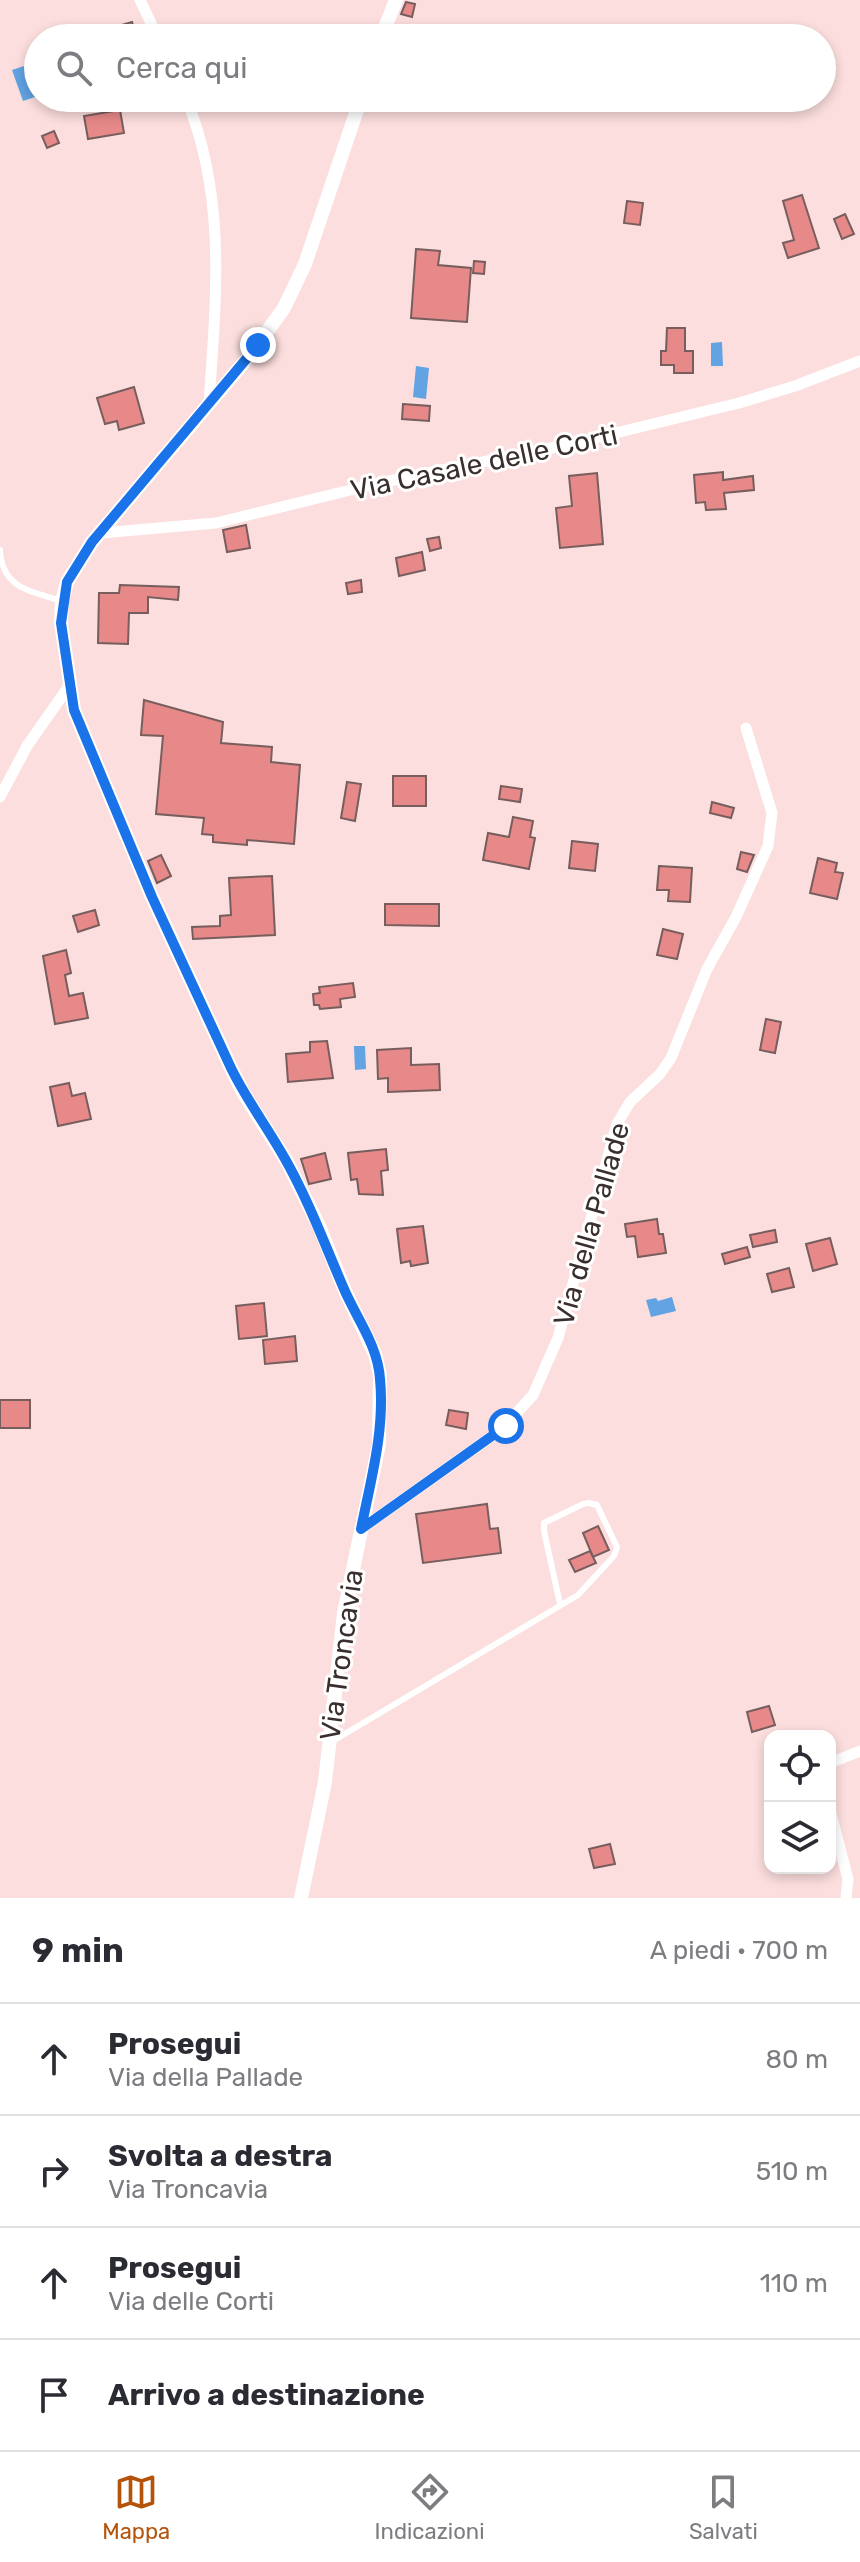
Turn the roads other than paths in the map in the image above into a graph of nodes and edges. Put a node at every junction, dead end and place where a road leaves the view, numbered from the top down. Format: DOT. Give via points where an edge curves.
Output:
graph roads {
  1 [pos="140,0"];
  2 [pos="396,0"];
  3 [pos="151,24"];
  4 [pos="387,24"];
  5 [pos="191,112"];
  6 [pos="356,112"];
  7 [pos="860,361"];
  8 [pos="209,403"];
  9 [pos="101,533"];
  10 [pos="0,550"];
  11 [pos="62,601"];
  12 [pos="69,686"];
  13 [pos="746,728"];
  14 [pos="0,797"];
  15 [pos="361,1529"];
  16 [pos="560,1604"];
  17 [pos="329,1744"];
  18 [pos="860,1751"];
  19 [pos="836,1761"];
  20 [pos="836,1833"];
  21 [pos="301,1898"];
  22 [pos="846,1898"];
  1 -- 3 [label="street"];
  2 -- 4 [label="street"];
  5 -- 8 [label="street" via="216,217"];
  6 -- 8 [label="street, Via Troncavia" via="295,287 271,329"];
  7 -- 9 [label="street, Via Casale delle Corti" via="739,403 566,445 216,523"];
  8 -- 9 [label="street, Via Troncavia"];
  9 -- 11 [label="street, Via Troncavia" via="67,582"];
  10 -- 11 [label="lane" via="2,565 14,583"];
  11 -- 12 [label="street, Via Troncavia"];
  12 -- 14 [label="street"];
  12 -- 15 [label="street, Via Troncavia" via="74,710 135,856 231,1068 286,1160 375,1354 381,1395 379,1444"];
  13 -- 15 [label="street, Via della Pallade" via="772,813 768,846 707,969 674,1052 619,1120 542,1380 527,1405 502,1429"];
  15 -- 17 [label="street, Via Troncavia" via="339,1641"];
  16 -- 16 [label="lane" via="585,1590 616,1551 601,1509 593,1503 544,1523"];
  16 -- 17 [label="lane"];
  17 -- 21 [label="street, Via Troncavia"];
  18 -- 19 [label="street"];
  20 -- 22 [label="street" via="848,1879"];
}
